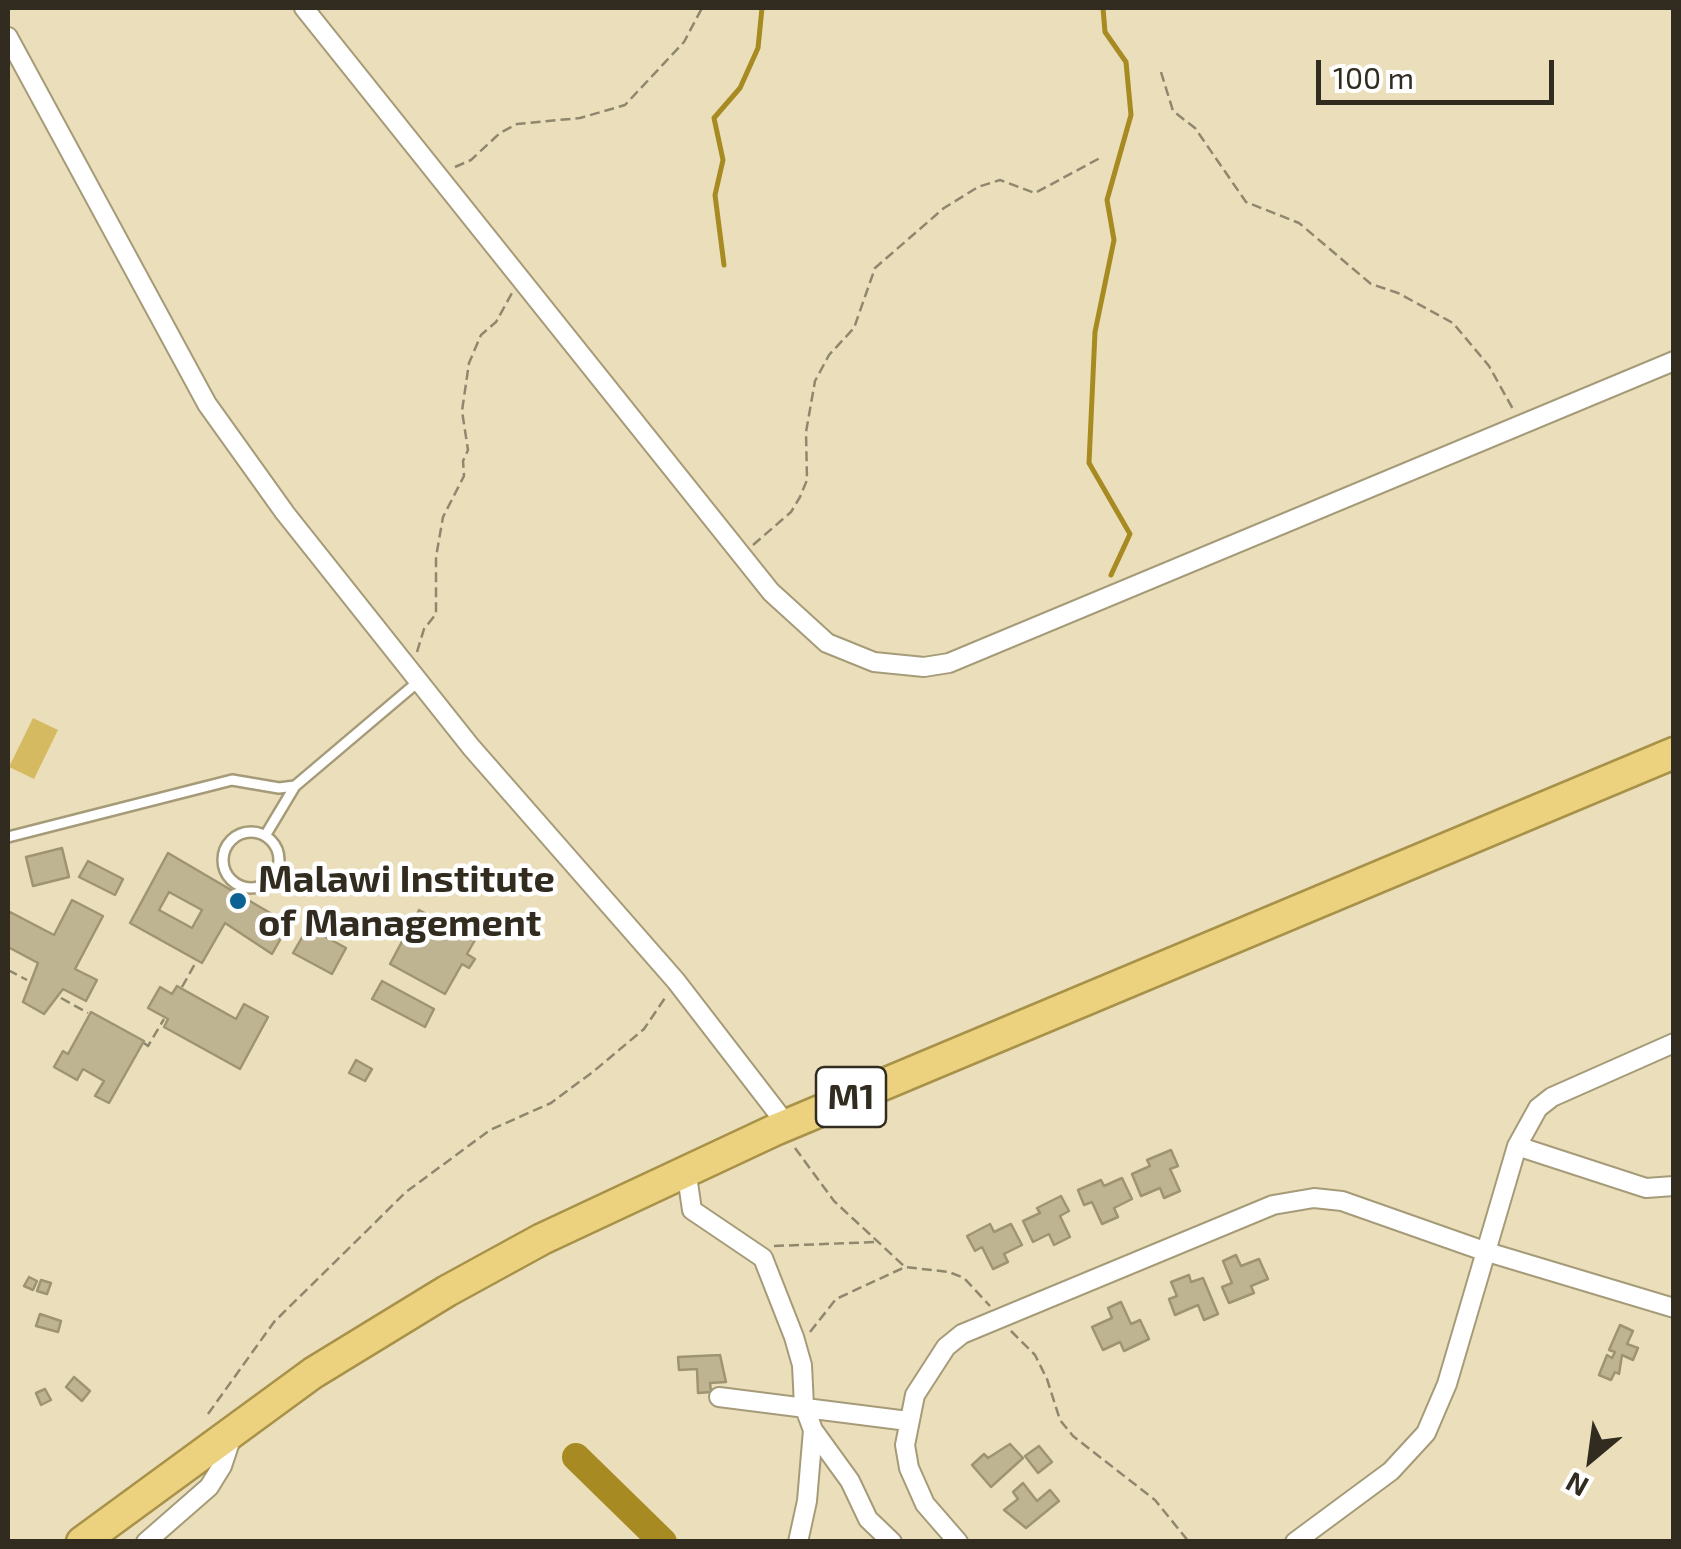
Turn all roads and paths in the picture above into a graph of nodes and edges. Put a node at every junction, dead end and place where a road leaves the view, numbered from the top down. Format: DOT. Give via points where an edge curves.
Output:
graph roads {
  1 [pos="304,8"];
  2 [pos="702,8"];
  3 [pos="8,36"];
  4 [pos="1161,72"];
  5 [pos="1100,158"];
  6 [pos="436,175"];
  7 [pos="520,279"];
  8 [pos="1674,361"];
  9 [pos="1522,426"];
  10 [pos="740,556"];
  11 [pos="413,673"];
  12 [pos="1674,753"];
  13 [pos="295,786"];
  14 [pos="266,836"];
  15 [pos="8,837"];
  16 [pos="196,962"];
  17 [pos="8,970"];
  18 [pos="27,980"];
  19 [pos="676,981"];
  20 [pos="182,987"];
  21 [pos="61,998"];
  22 [pos="88,1013"];
  23 [pos="164,1019"];
  24 [pos="1674,1043"];
  25 [pos="144,1044"];
  26 [pos="782,1127"];
  27 [pos="1517,1146"];
  28 [pos="686,1169"];
  29 [pos="1674,1186"];
  30 [pos="742,1241"];
  31 [pos="876,1242"];
  32 [pos="1484,1251"];
  33 [pos="905,1267"];
  34 [pos="1674,1308"];
  35 [pos="1001,1318"];
  36 [pos="800,1357"];
  37 [pos="719,1397"];
  38 [pos="804,1406"];
  39 [pos="222,1420"];
  40 [pos="908,1421"];
  41 [pos="813,1430"];
  42 [pos="82,1542"];
  43 [pos="146,1542"];
  44 [pos="798,1542"];
  45 [pos="892,1542"];
  46 [pos="958,1542"];
  47 [pos="1190,1542"];
  48 [pos="1295,1542"];
  1 -- 6 [label="street"];
  2 -- 6 [label="path" via="684,42 626,105 516,124 471,160"];
  3 -- 11 [label="street" via="207,404"];
  4 -- 9 [label="path" via="1173,111 1195,128 1246,202 1299,223 1371,284 1453,324 1489,366"];
  5 -- 10 [label="path" via="1035,193 1000,180 978,187 875,268 854,328 816,381 800,497"];
  6 -- 7 [label="street"];
  7 -- 10 [label="street"];
  7 -- 11 [label="path" via="469,362 464,476 438,536 436,614"];
  8 -- 9 [label="street"];
  9 -- 10 [label="street" via="949,663 874,662 827,643 788,612"];
  11 -- 13 [label="lane"];
  11 -- 19 [label="street"];
  12 -- 26 [label="highway, M1"];
  13 -- 14 [label="lane"];
  13 -- 15 [label="lane" via="232,780"];
  14 -- 14 [label="lane" via="278,852 272,880 254,888 235,884 222,861 227,844 241,833"];
  16 -- 20 [label="path"];
  17 -- 18 [label="path"];
  19 -- 26 [label="street"];
  19 -- 39 [label="path" via="644,1029 594,1071 550,1103 490,1130 406,1192 274,1322"];
  21 -- 22 [label="path"];
  23 -- 25 [label="path"];
  24 -- 27 [label="street" via="1544,1102"];
  26 -- 28 [label="highway, M1"];
  26 -- 31 [label="path" via="834,1202"];
  27 -- 29 [label="street" via="1646,1188"];
  27 -- 32 [label="street"];
  28 -- 30 [label="street" via="692,1210"];
  28 -- 39 [label="highway, M1" via="446,1291"];
  30 -- 31 [label="path"];
  30 -- 36 [label="street" via="773,1276"];
  31 -- 33 [label="path"];
  32 -- 34 [label="street"];
  32 -- 35 [label="street" via="1342,1202 1292,1200"];
  32 -- 48 [label="street" via="1448,1384 1426,1434 1391,1471"];
  33 -- 35 [label="path" via="964,1278"];
  33 -- 36 [label="path" via="836,1299 808,1334"];
  35 -- 40 [label="street" via="962,1334 933,1361"];
  35 -- 47 [label="path" via="1034,1355 1072,1436 1155,1500"];
  36 -- 38 [label="street"];
  37 -- 38 [label="street"];
  38 -- 40 [label="street"];
  38 -- 41 [label="street"];
  39 -- 42 [label="highway, M1"];
  39 -- 43 [label="street" via="222,1466 209,1487"];
  40 -- 46 [label="street" via="905,1445 916,1484"];
  41 -- 44 [label="street"];
  41 -- 45 [label="street" via="868,1519"];
}
